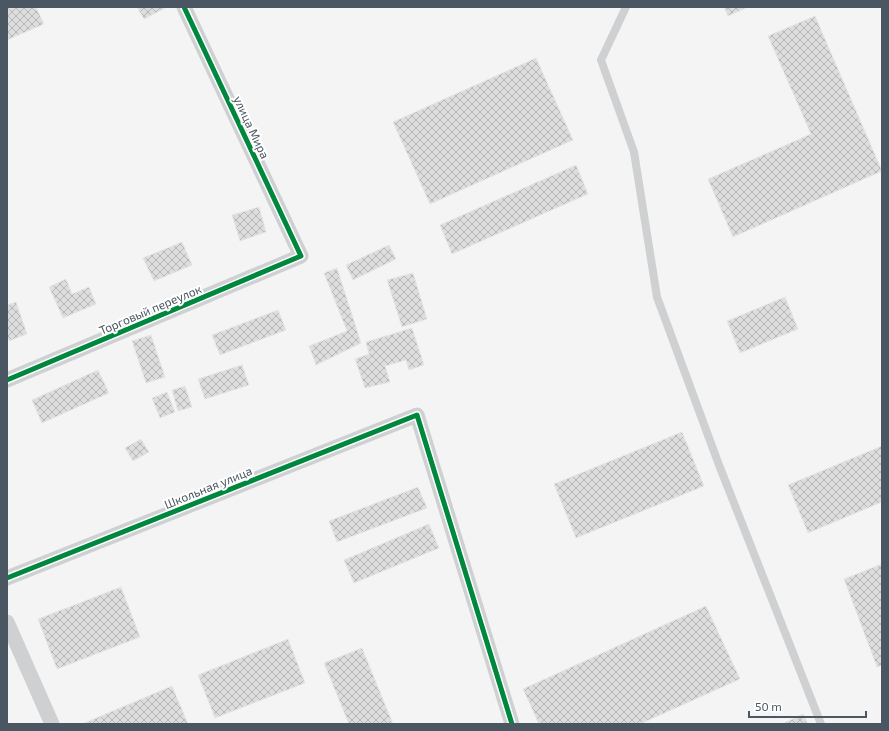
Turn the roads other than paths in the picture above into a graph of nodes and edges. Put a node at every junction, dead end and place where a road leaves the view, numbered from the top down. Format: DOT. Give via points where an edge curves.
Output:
graph roads {
  1 [pos="184,7"];
  2 [pos="626,7"];
  3 [pos="301,256"];
  4 [pos="7,380"];
  5 [pos="7,578"];
  6 [pos="7,622"];
  7 [pos="52,724"];
  8 [pos="512,724"];
  9 [pos="821,724"];
  1 -- 3 [label="street, улица Мира"];
  2 -- 9 [label="lane" via="601,60 634,152 657,297 719,465"];
  3 -- 4 [label="street, Торговый переулок"];
  5 -- 8 [label="street, Школьная улица" via="417,415"];
  6 -- 7 [label="street"];
}
